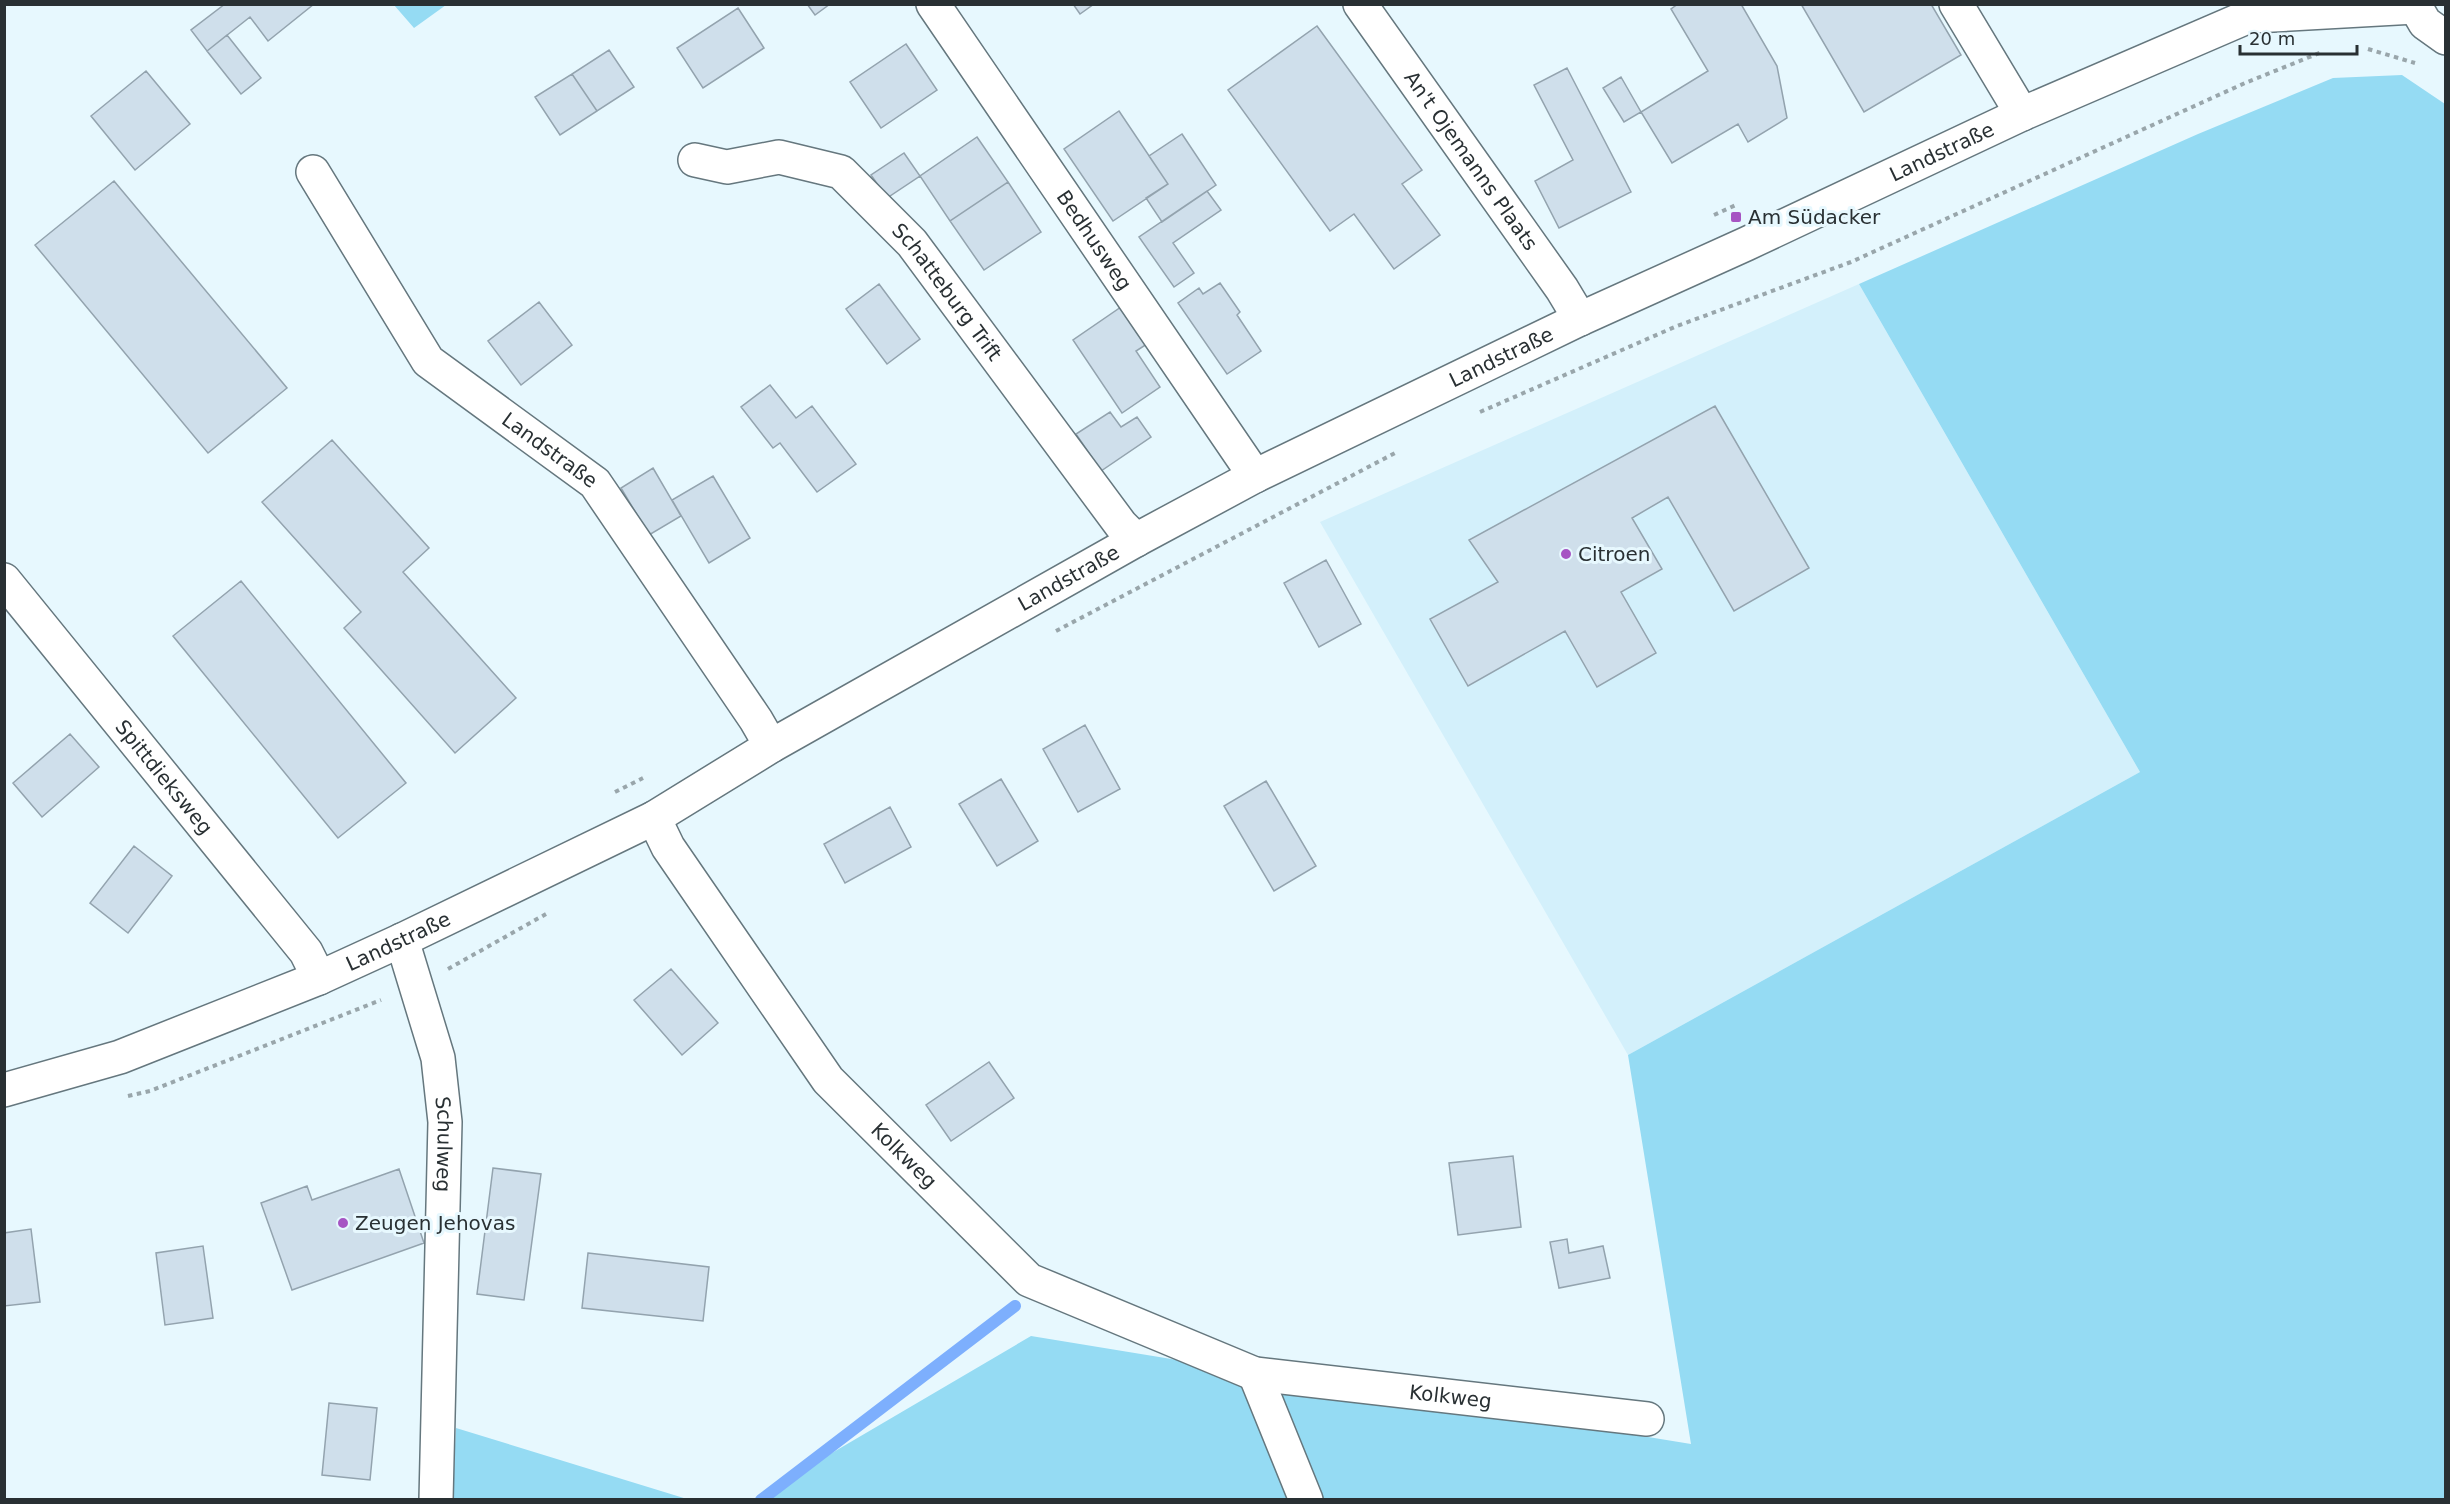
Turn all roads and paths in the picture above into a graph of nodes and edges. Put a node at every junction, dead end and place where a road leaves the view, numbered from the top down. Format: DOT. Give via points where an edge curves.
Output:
graph roads {
  1 [pos="933,4"];
  2 [pos="1360,4"];
  3 [pos="1956,4"];
  4 [pos="2415,6"];
  5 [pos="2339,8"];
  6 [pos="2265,10"];
  7 [pos="2445,38"];
  8 [pos="2361,48"];
  9 [pos="2329,50"];
  10 [pos="2388,54"];
  11 [pos="2022,114"];
  12 [pos="695,160"];
  13 [pos="313,172"];
  14 [pos="1580,320"];
  15 [pos="1479,412"];
  16 [pos="1405,448"];
  17 [pos="1255,476"];
  18 [pos="1136,540"];
  19 [pos="4,580"];
  20 [pos="1048,635"];
  21 [pos="771,746"];
  22 [pos="654,818"];
  23 [pos="553,911"];
  24 [pos="402,940"];
  25 [pos="319,978"];
  26 [pos="416,987"];
  27 [pos="332,1020"];
  28 [pos="4,1090"];
  29 [pos="1255,1374"];
  30 [pos="1647,1419"];
  31 [pos="436,1500"];
  32 [pos="1306,1500"];
  1 -- 17 [label="street, Bedhusweg"];
  2 -- 14 [label="street, An't Ojemanns Plaats"];
  3 -- 11 [label="street"];
  4 -- 5 [label="street, Landstraße"];
  4 -- 7 [label="street" via="2425,23"];
  5 -- 6 [label="street, Landstraße"];
  6 -- 11 [label="street, Landstraße"];
  8 -- 10 [label="path"];
  9 -- 15 [label="path" via="2245,83 1851,262 1677,326"];
  11 -- 14 [label="street, Landstraße"];
  12 -- 18 [label="street, Schatteburg Trift" via="727,167 779,157 842,172 912,243"];
  13 -- 21 [label="street, Landstraße" via="428,361 595,483"];
  14 -- 17 [label="street, Landstraße"];
  16 -- 20 [label="path"];
  17 -- 18 [label="street, Landstraße"];
  18 -- 21 [label="street, Landstraße"];
  19 -- 25 [label="street, Spittdieksweg" via="306,952"];
  21 -- 22 [label="street, Landstraße"];
  22 -- 24 [label="street, Landstraße"];
  22 -- 29 [label="street, Kolkweg" via="668,847 828,1080 1029,1280"];
  23 -- 26 [label="path"];
  24 -- 25 [label="street, Landstraße"];
  24 -- 26 [label="street, Schulweg"];
  25 -- 28 [label="street, Landstraße" via="120,1057"];
  26 -- 27 [label="path"];
  26 -- 31 [label="street, Schulweg" via="438,1058 445,1122"];
  29 -- 30 [label="street, Kolkweg"];
  29 -- 32 [label="street"];
}
